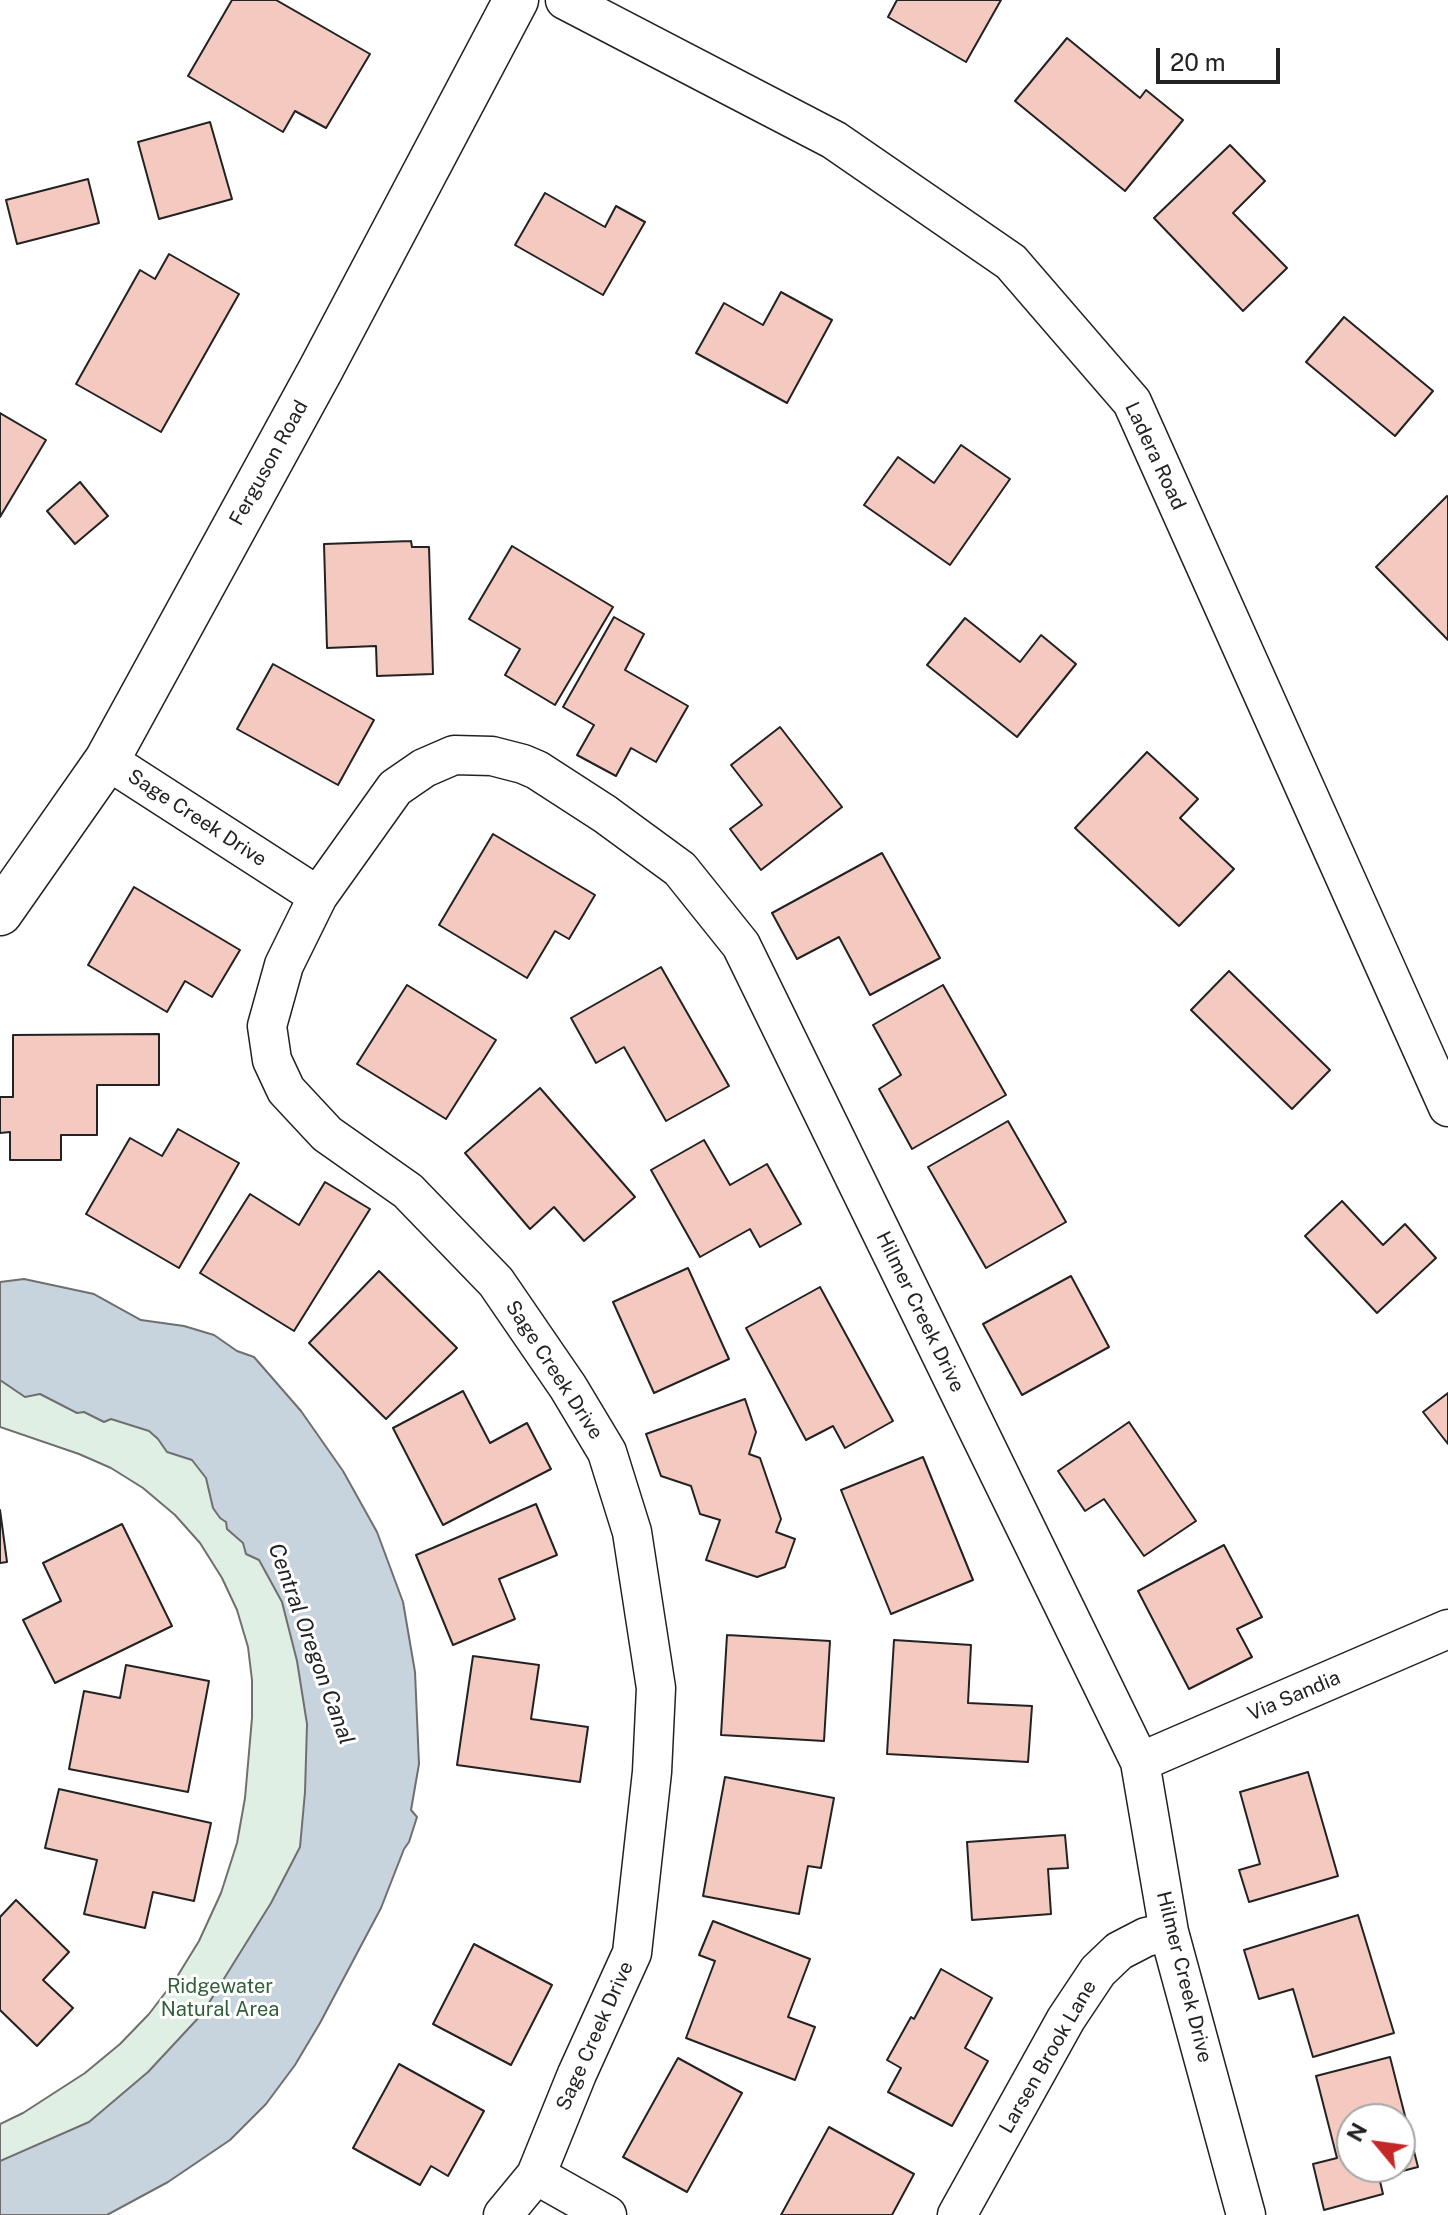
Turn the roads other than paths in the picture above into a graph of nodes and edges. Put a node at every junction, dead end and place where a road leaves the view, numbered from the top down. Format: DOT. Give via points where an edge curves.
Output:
graph roads {
  1 [pos="516,0"];
  2 [pos="565,0"];
  3 [pos="107,760"];
  4 [pos="318,896"];
  5 [pos="0,913"];
  6 [pos="1448,1106"];
  7 [pos="1448,1629"];
  8 [pos="1140,1762"];
  9 [pos="1169,1932"];
  10 [pos="536,2175"];
  11 [pos="503,2215"];
  12 [pos="607,2215"];
  13 [pos="957,2215"];
  14 [pos="1246,2215"];
  1 -- 3 [label="street, Ferguson Road"];
  2 -- 6 [label="street, Ladera Road" via="834,140 1011,262 1132,402"];
  3 -- 4 [label="street, Sage Creek Drive"];
  3 -- 5 [label="street, Ferguson Road"];
  4 -- 8 [label="street, Hilmer Creek Drive" via="395,788 454,755 492,756 537,770 680,869 741,945"];
  4 -- 10 [label="street, Sage Creek Drive" via="284,965 267,1026 272,1060 286,1090 327,1134 408,1191 496,1282 607,1452 632,1532 656,1688 632,1953"];
  7 -- 8 [label="street, Via Sandia"];
  8 -- 9 [label="street, Hilmer Creek Drive"];
  9 -- 13 [label="street, Larsen Brook Lane" via="1119,1951 1098,1971"];
  9 -- 14 [label="street, Hilmer Creek Drive"];
  10 -- 11 [label="street, Sage Creek Drive"];
  10 -- 12 [label="street"];
}
